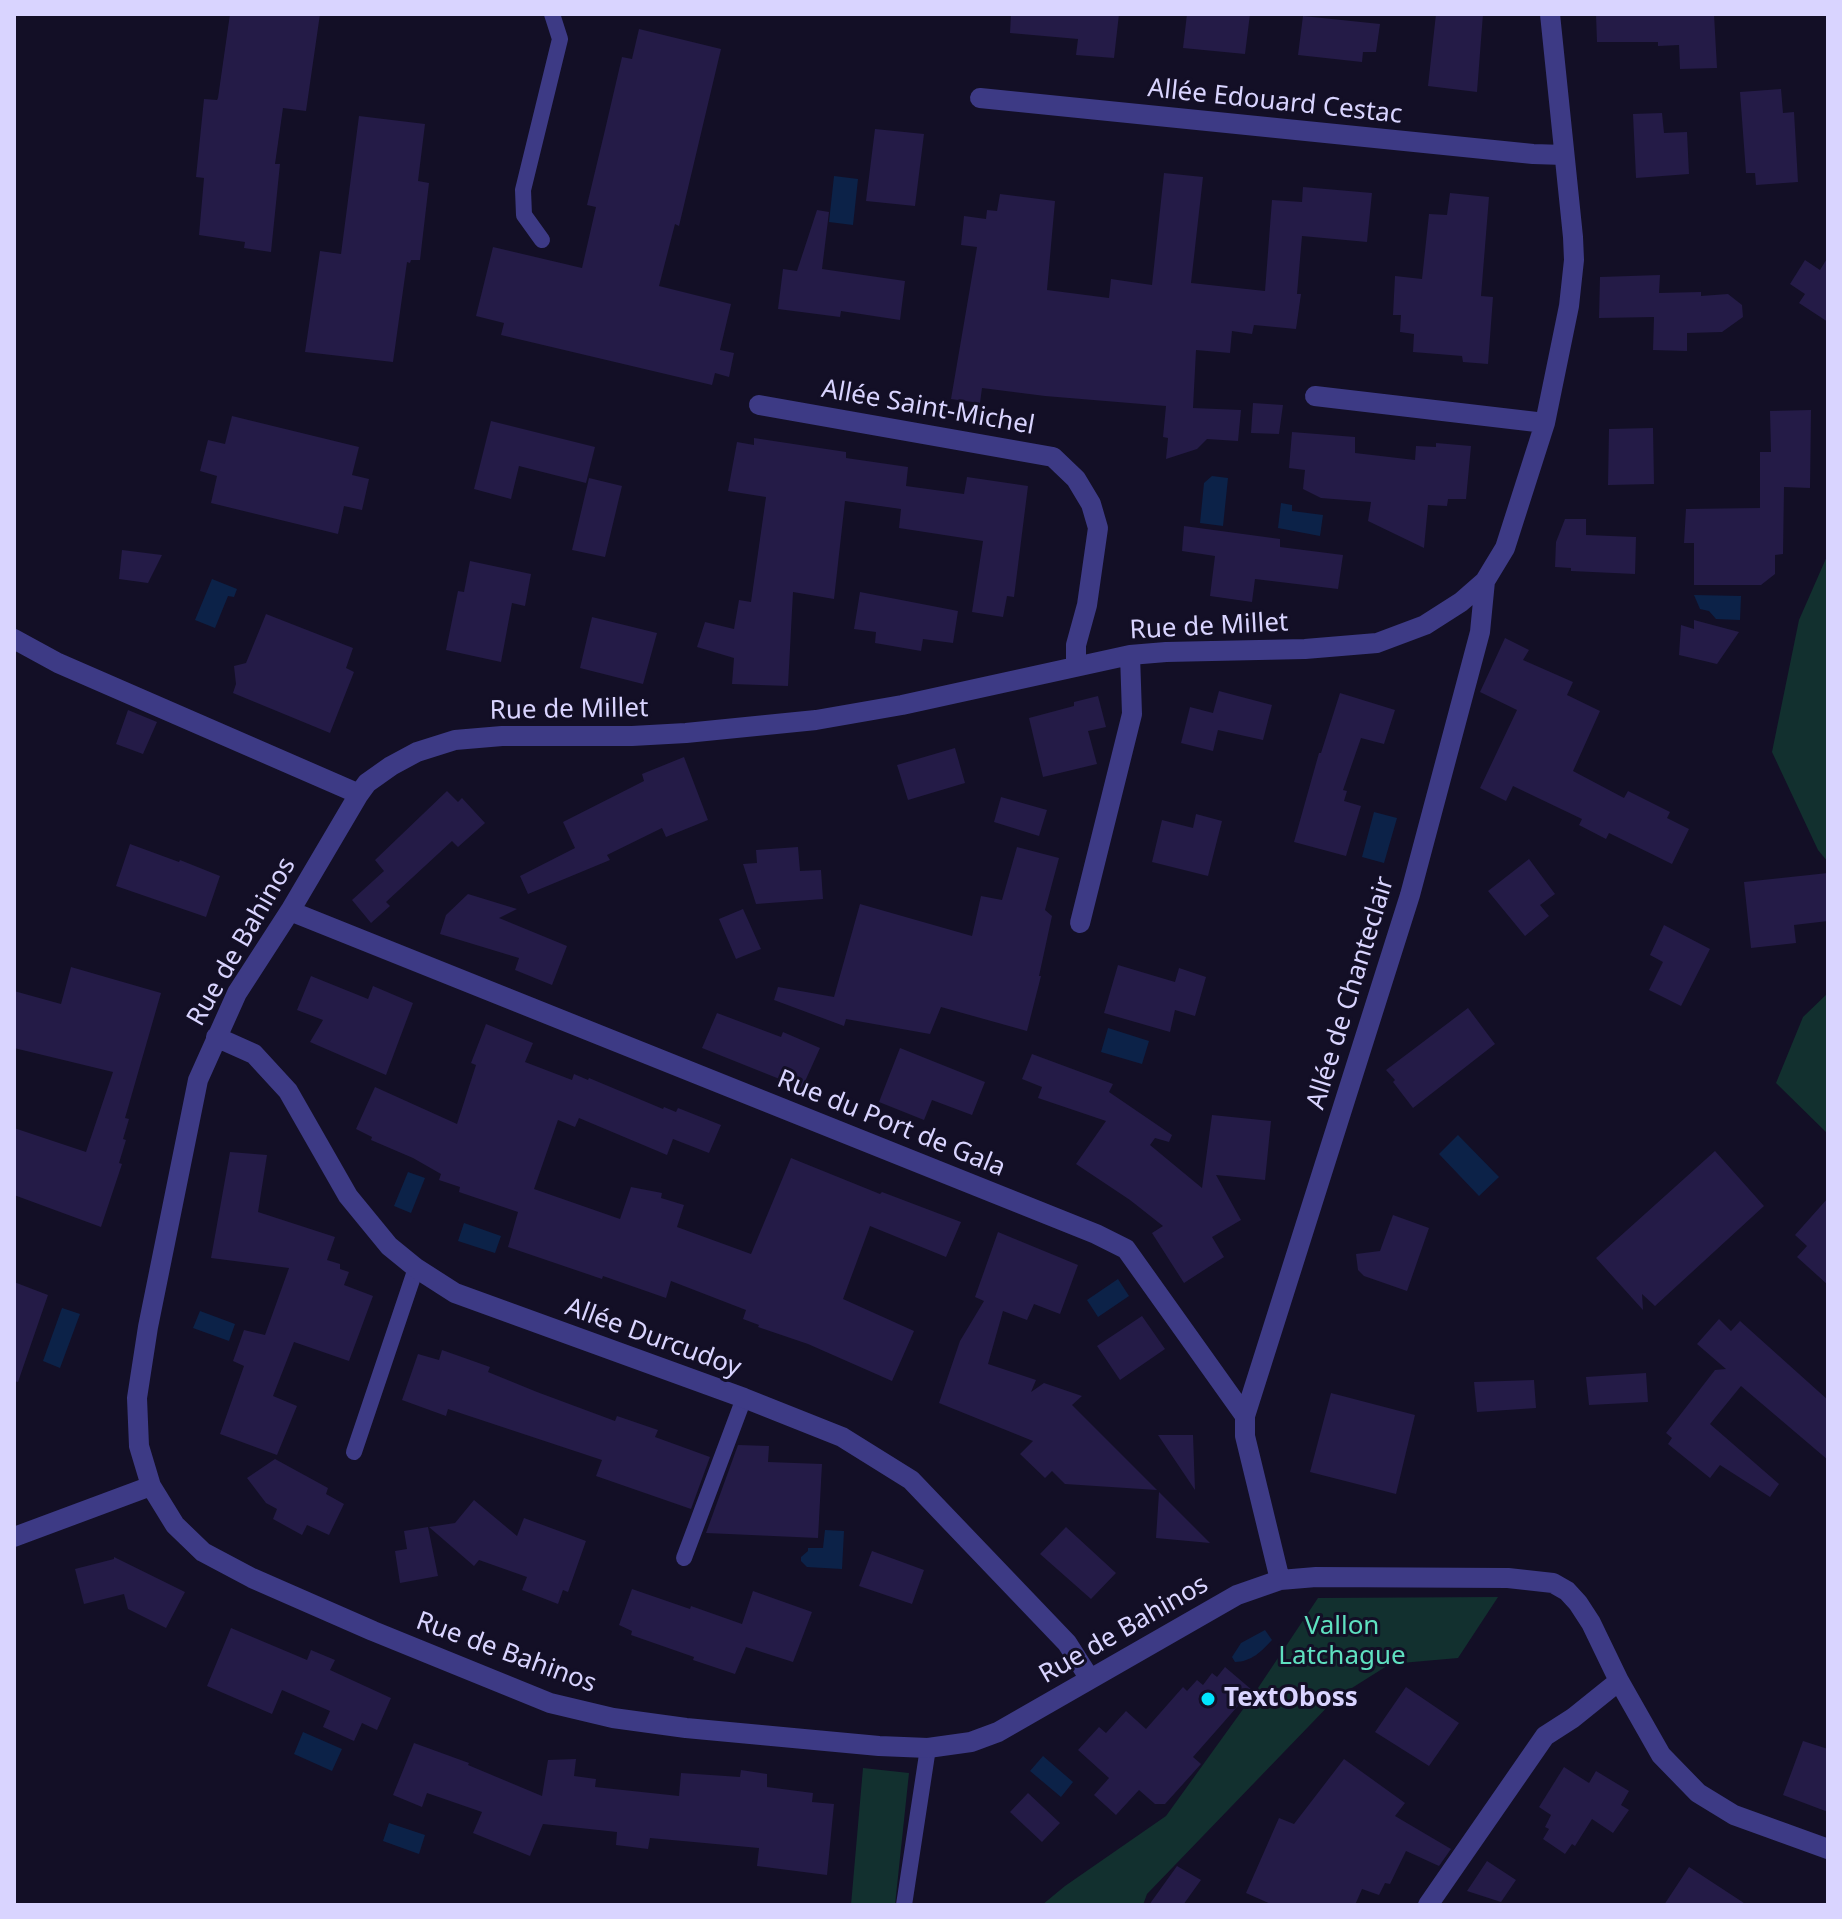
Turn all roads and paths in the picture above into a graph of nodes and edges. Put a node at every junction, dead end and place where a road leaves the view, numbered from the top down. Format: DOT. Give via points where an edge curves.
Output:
graph roads {
  1 [pos="552,14"];
  2 [pos="1550,14"];
  3 [pos="980,98"];
  4 [pos="1564,155"];
  5 [pos="542,240"];
  6 [pos="1315,396"];
  7 [pos="759,405"];
  8 [pos="1545,423"];
  9 [pos="1485,581"];
  10 [pos="14,639"];
  11 [pos="1130,655"];
  12 [pos="1076,666"];
  13 [pos="359,794"];
  14 [pos="290,911"];
  15 [pos="1080,923"];
  16 [pos="216,1037"];
  17 [pos="416,1268"];
  18 [pos="744,1398"];
  19 [pos="1245,1416"];
  20 [pos="354,1452"];
  21 [pos="151,1486"];
  22 [pos="14,1537"];
  23 [pos="684,1558"];
  24 [pos="1280,1580"];
  25 [pos="1090,1679"];
  26 [pos="1619,1681"];
  27 [pos="928,1748"];
  28 [pos="1828,1849"];
  29 [pos="904,1905"];
  30 [pos="1428,1905"];
  1 -- 5 [label="lane" via="560,39 523,190 524,215"];
  2 -- 4 [label="street, Rue de Millet"];
  3 -- 4 [label="street, Allée Edouard Cestac"];
  4 -- 8 [label="street, Rue de Millet" via="1574,260"];
  6 -- 8 [label="street"];
  7 -- 12 [label="street, Allée Saint-Michel" via="1053,457 1076,479 1098,528"];
  8 -- 9 [label="street, Rue de Millet" via="1505,548"];
  9 -- 11 [label="street, Rue de Millet" via="1425,625 1377,643"];
  9 -- 19 [label="street, Allée de Chanteclair" via="1480,632 1410,895"];
  10 -- 13 [label="street"];
  11 -- 12 [label="street, Rue de Millet"];
  11 -- 15 [label="street" via="1132,714"];
  12 -- 13 [label="street, Rue de Millet" via="816,720 632,736 455,740 391,766"];
  13 -- 14 [label="street, Rue de Bahinos"];
  14 -- 16 [label="street, Rue de Bahinos" via="237,993"];
  14 -- 19 [label="street, Rue du Port de Gala" via="1126,1249"];
  16 -- 17 [label="street, Allée Durcudoy" via="254,1054 288,1091 348,1196 389,1246"];
  16 -- 21 [label="street, Rue de Bahinos" via="198,1080 137,1398 139,1446"];
  17 -- 18 [label="street, Allée Durcudoy" via="455,1293"];
  17 -- 20 [label="lane"];
  18 -- 23 [label="lane"];
  18 -- 25 [label="street, Allée Durcudoy" via="842,1437 911,1480 1067,1643"];
  19 -- 24 [label="street, Rue du Port de Gala" via="1245,1436"];
  21 -- 22 [label="street"];
  21 -- 27 [label="street, Rue de Bahinos" via="175,1525 203,1552 373,1631 550,1703 686,1728"];
  24 -- 25 [label="street, Rue de Bahinos" via="1237,1595"];
  24 -- 26 [label="street, Rue de Bahinos" via="1508,1578 1553,1583 1578,1603"];
  25 -- 27 [label="street, Rue de Bahinos" via="998,1732"];
  26 -- 28 [label="street, Rue de Bahinos" via="1661,1755 1698,1793 1734,1815"];
  26 -- 30 [label="street" via="1545,1736"];
  27 -- 29 [label="lane"];
}
